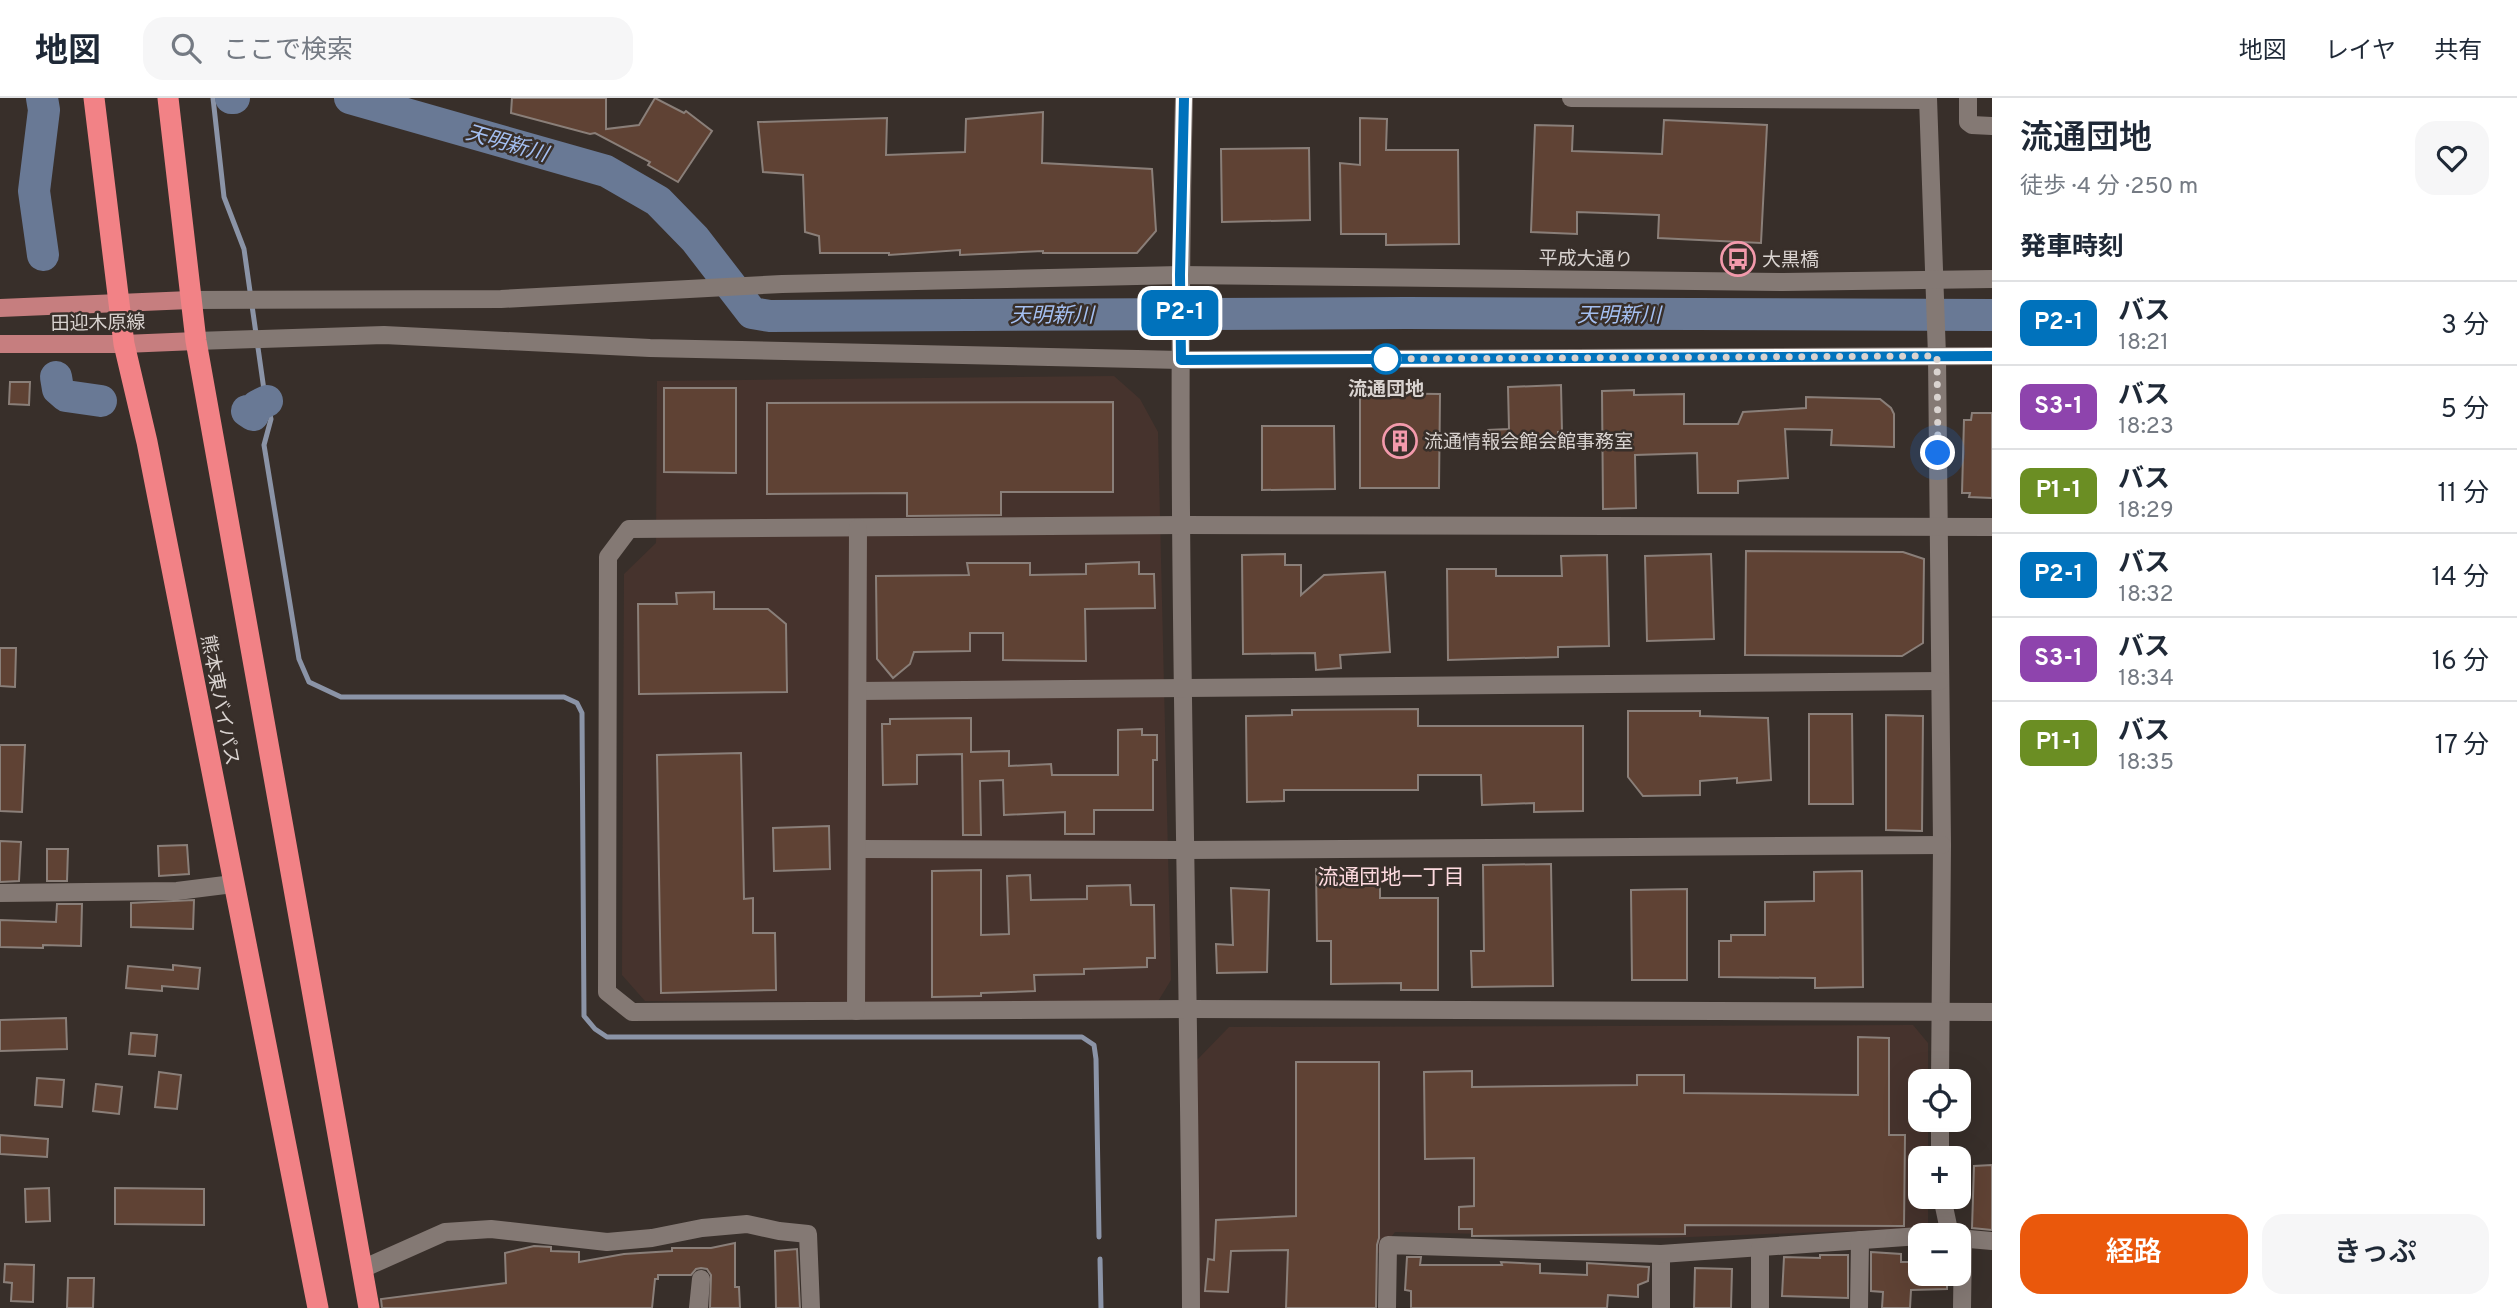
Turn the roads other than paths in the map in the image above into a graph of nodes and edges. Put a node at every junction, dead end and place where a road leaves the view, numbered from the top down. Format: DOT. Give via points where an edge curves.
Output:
graph roads {
  1 [pos="94,98"];
  2 [pos="168,98"];
  3 [pos="1184,98"];
  4 [pos="1572,98"];
  5 [pos="1968,98"];
  6 [pos="1928,99"];
  7 [pos="1992,126"];
  8 [pos="1180,275"];
  9 [pos="1992,279"];
  10 [pos="1936,280"];
  11 [pos="190,300"];
  12 [pos="119,304"];
  13 [pos="0,308"];
  14 [pos="196,341"];
  15 [pos="0,344"];
  16 [pos="124,344"];
  17 [pos="1937,351"];
  18 [pos="1180,353"];
  19 [pos="1992,356"];
  20 [pos="1183,525"];
  21 [pos="1939,526"];
  22 [pos="1992,527"];
  23 [pos="858,528"];
  24 [pos="1940,681"];
  25 [pos="1185,689"];
  26 [pos="858,691"];
  27 [pos="1942,845"];
  28 [pos="858,849"];
  29 [pos="1186,850"];
  30 [pos="233,884"];
  31 [pos="0,893"];
  32 [pos="1189,1009"];
  33 [pos="856,1011"];
  34 [pos="1992,1012"];
  35 [pos="1940,1013"];
  36 [pos="1940,1069"];
  37 [pos="1908,1237"];
  38 [pos="1971,1239"];
  39 [pos="1860,1240"];
  40 [pos="1992,1241"];
  41 [pos="1760,1248"];
  42 [pos="1661,1254"];
  43 [pos="362,1269"];
  44 [pos="1959,1286"];
  45 [pos="318,1308"];
  46 [pos="369,1308"];
  47 [pos="811,1308"];
  48 [pos="1191,1308"];
  49 [pos="1387,1308"];
  50 [pos="1661,1308"];
  51 [pos="1759,1308"];
  52 [pos="1859,1308"];
  53 [pos="1962,1308"];
  1 -- 12 [label="highway, 熊本東バイパス"];
  2 -- 11 [label="highway, 熊本東バイパス"];
  3 -- 8 [label="street"];
  4 -- 6 [label="street"];
  5 -- 7 [label="street" via="1968,122"];
  6 -- 10 [label="street"];
  8 -- 10 [label="street, 平成大通り"];
  8 -- 11 [label="street, 平成大通り" via="782,284 501,299"];
  8 -- 18 [label="street"];
  9 -- 10 [label="street, 平成大通り"];
  10 -- 17 [label="street"];
  11 -- 12 [label="main road, 田迎木原線"];
  11 -- 14 [label="highway, 熊本東バイパス"];
  12 -- 13 [label="main road, 田迎木原線"];
  12 -- 16 [label="highway, 熊本東バイパス"];
  14 -- 16 [label="main road, 田迎木原線"];
  14 -- 18 [label="street" via="384,335 650,348"];
  14 -- 43 [label="highway, 熊本東バイパス"];
  15 -- 16 [label="main road, 田迎木原線"];
  16 -- 30 [label="highway, 熊本東バイパス"];
  17 -- 18 [label="street"];
  17 -- 19 [label="street"];
  17 -- 21 [label="street"];
  18 -- 20 [label="street"];
  20 -- 21 [label="street"];
  20 -- 23 [label="street"];
  20 -- 25 [label="street"];
  21 -- 22 [label="street"];
  21 -- 24 [label="street"];
  23 -- 26 [label="street"];
  23 -- 33 [label="street" via="629,529 608,557 607,992 632,1012"];
  24 -- 25 [label="street"];
  24 -- 27 [label="street"];
  25 -- 26 [label="street"];
  25 -- 29 [label="street"];
  26 -- 28 [label="street"];
  27 -- 29 [label="street"];
  27 -- 35 [label="street"];
  28 -- 29 [label="street"];
  28 -- 33 [label="street"];
  29 -- 32 [label="street"];
  30 -- 31 [label="street" via="177,891"];
  30 -- 45 [label="highway, 熊本東バイパス"];
  32 -- 33 [label="street"];
  32 -- 35 [label="street"];
  32 -- 48 [label="street"];
  34 -- 35 [label="street"];
  35 -- 36 [label="street"];
  37 -- 39 [label="street"];
  38 -- 40 [label="street"];
  39 -- 41 [label="street"];
  39 -- 52 [label="street"];
  41 -- 42 [label="street"];
  41 -- 51 [label="street"];
  42 -- 49 [label="street" via="1388,1245"];
  42 -- 50 [label="street"];
  43 -- 46 [label="highway, 熊本東バイパス"];
  43 -- 47 [label="street" via="445,1231 491,1229 607,1242 747,1224 808,1234"];
  44 -- 53 [label="street"];
}
